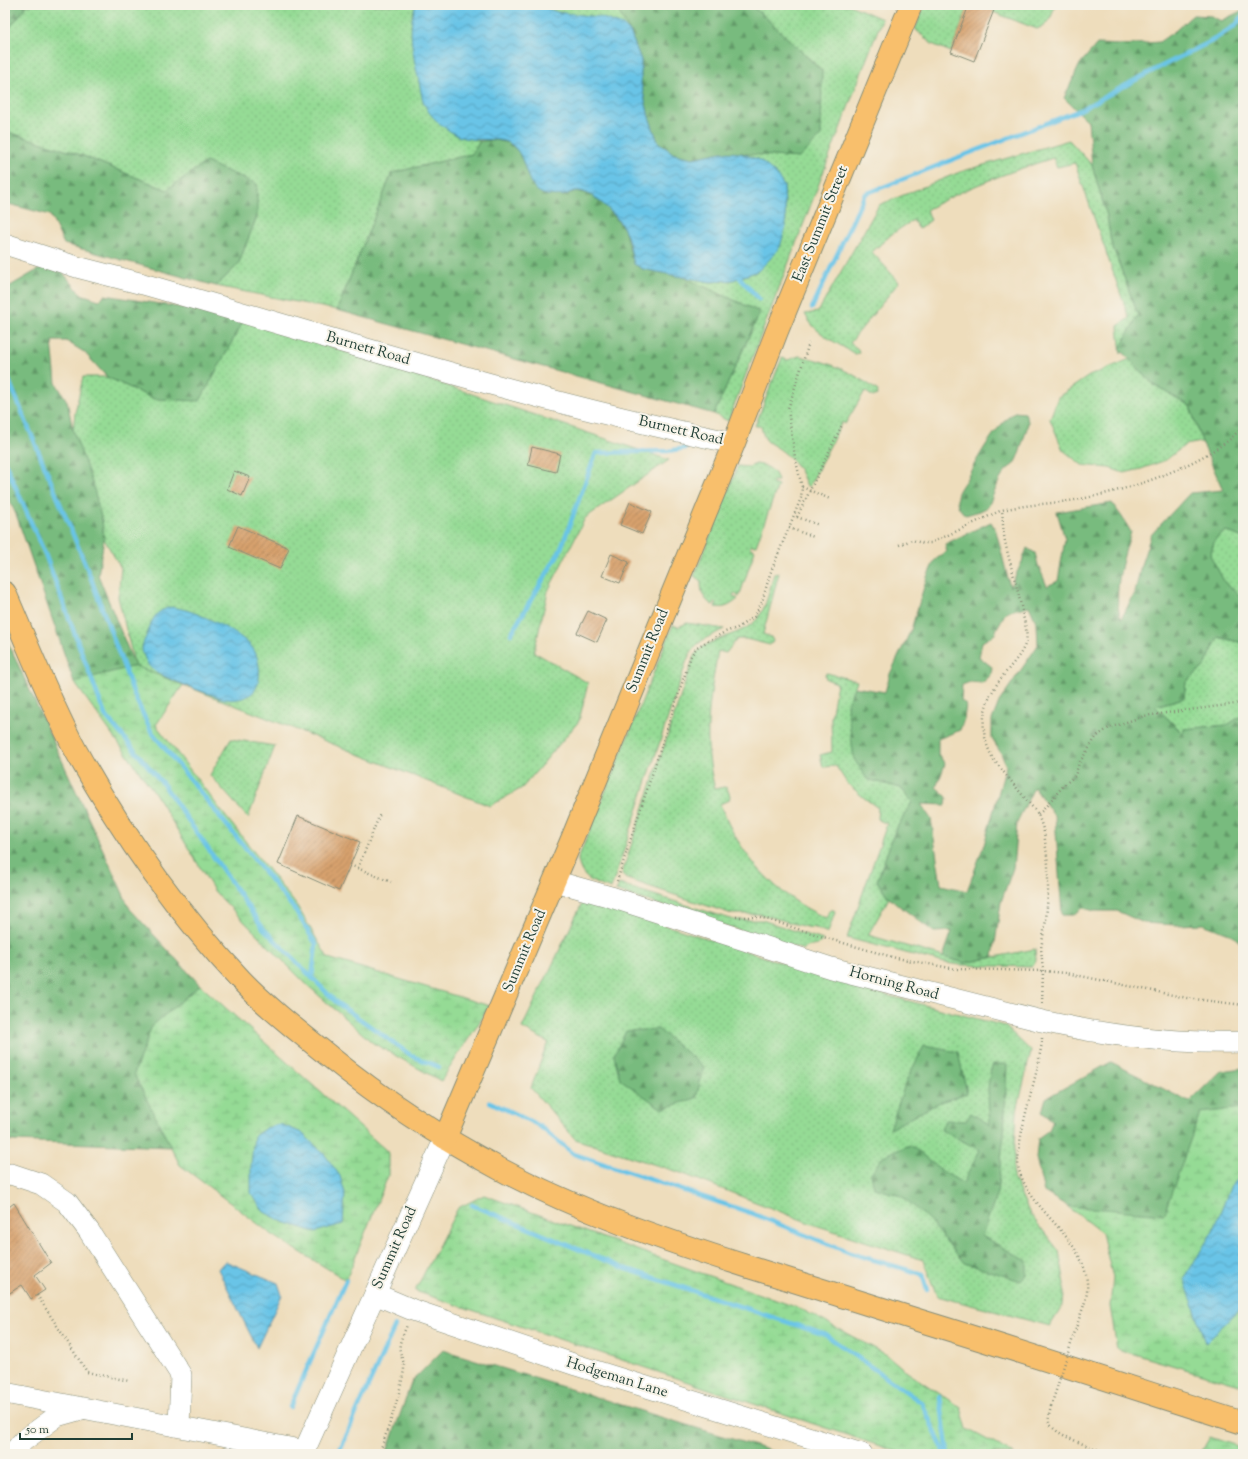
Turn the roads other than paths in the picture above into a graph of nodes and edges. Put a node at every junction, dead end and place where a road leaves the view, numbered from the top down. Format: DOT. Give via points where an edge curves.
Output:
graph roads {
  1 [pos="909,5"];
  2 [pos="5,244"];
  3 [pos="734,443"];
  4 [pos="5,593"];
  5 [pos="554,882"];
  6 [pos="1243,1042"];
  7 [pos="445,1138"];
  8 [pos="5,1175"];
  9 [pos="375,1294"];
  10 [pos="5,1393"];
  11 [pos="85,1409"];
  12 [pos="1243,1424"];
  13 [pos="179,1426"];
  14 [pos="304,1452"];
  15 [pos="12,1454"];
  16 [pos="862,1454"];
  1 -- 3 [label="main road, East Summit Street"];
  2 -- 3 [label="street, Burnett Road" via="548,399 665,429"];
  3 -- 5 [label="main road, Summit Road"];
  4 -- 7 [label="main road" via="40,676 75,748 119,823 178,906 238,976 283,1020 363,1084"];
  5 -- 6 [label="street, Horning Road" via="614,888 831,968 1070,1027 1125,1037"];
  5 -- 7 [label="main road, Summit Road"];
  7 -- 9 [label="street, Summit Road"];
  7 -- 12 [label="main road" via="504,1171 568,1200 686,1247"];
  8 -- 13 [label="street" via="11,1174 41,1184 67,1202 89,1231 181,1375"];
  9 -- 14 [label="street, Summit Road"];
  9 -- 16 [label="street, Hodgeman Lane" via="414,1310 576,1365"];
  10 -- 11 [label="street"];
  11 -- 13 [label="street"];
  11 -- 15 [label="street" via="56,1416 23,1441"];
  13 -- 14 [label="street"];
}
